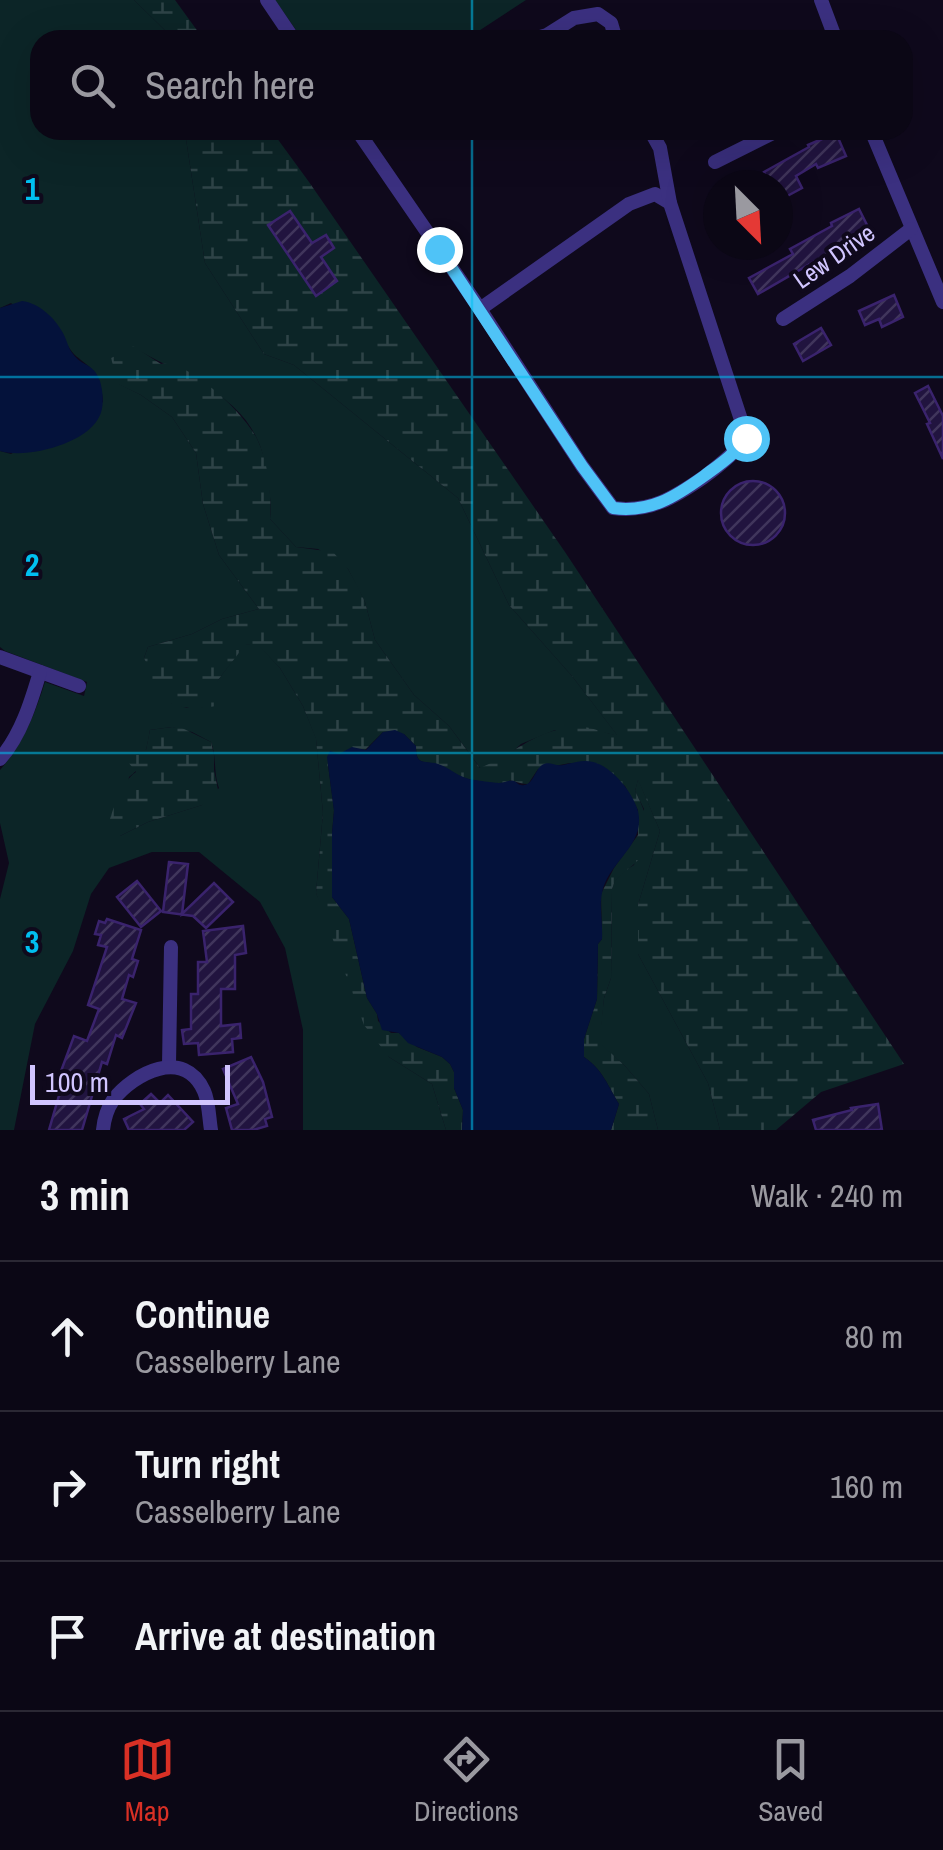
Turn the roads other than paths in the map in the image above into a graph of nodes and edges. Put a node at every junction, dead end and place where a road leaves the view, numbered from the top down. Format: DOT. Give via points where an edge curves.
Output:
graph roads {
  1 [pos="267,0"];
  2 [pos="822,0"];
  3 [pos="287,30"];
  4 [pos="555,30"];
  5 [pos="612,30"];
  6 [pos="832,30"];
  7 [pos="364,140"];
  8 [pos="656,140"];
  9 [pos="759,140"];
  10 [pos="874,140"];
  11 [pos="716,162"];
  12 [pos="670,203"];
  13 [pos="911,229"];
  14 [pos="942,297"];
  15 [pos="480,309"];
  16 [pos="783,319"];
  17 [pos="1,658"];
  18 [pos="40,672"];
  19 [pos="79,686"];
  20 [pos="0,759"];
  21 [pos="171,947"];
  22 [pos="170,1065"];
  23 [pos="103,1130"];
  24 [pos="210,1130"];
  1 -- 3 [label="street"];
  2 -- 6 [label="street"];
  4 -- 5 [label="street" via="598,14"];
  7 -- 15 [label="street"];
  8 -- 12 [label="street"];
  9 -- 11 [label="street"];
  10 -- 13 [label="street"];
  12 -- 15 [label="street" via="656,194 629,204"];
  12 -- 15 [label="street" via="746,438 734,455 676,496 652,506 613,508"];
  13 -- 14 [label="street"];
  13 -- 16 [label="street, Lew Drive"];
  17 -- 18 [label="street"];
  18 -- 19 [label="street"];
  18 -- 20 [label="street" via="29,708"];
  21 -- 22 [label="street"];
  22 -- 23 [label="street" via="130,1084 112,1102"];
  22 -- 24 [label="street" via="204,1090"];
}
